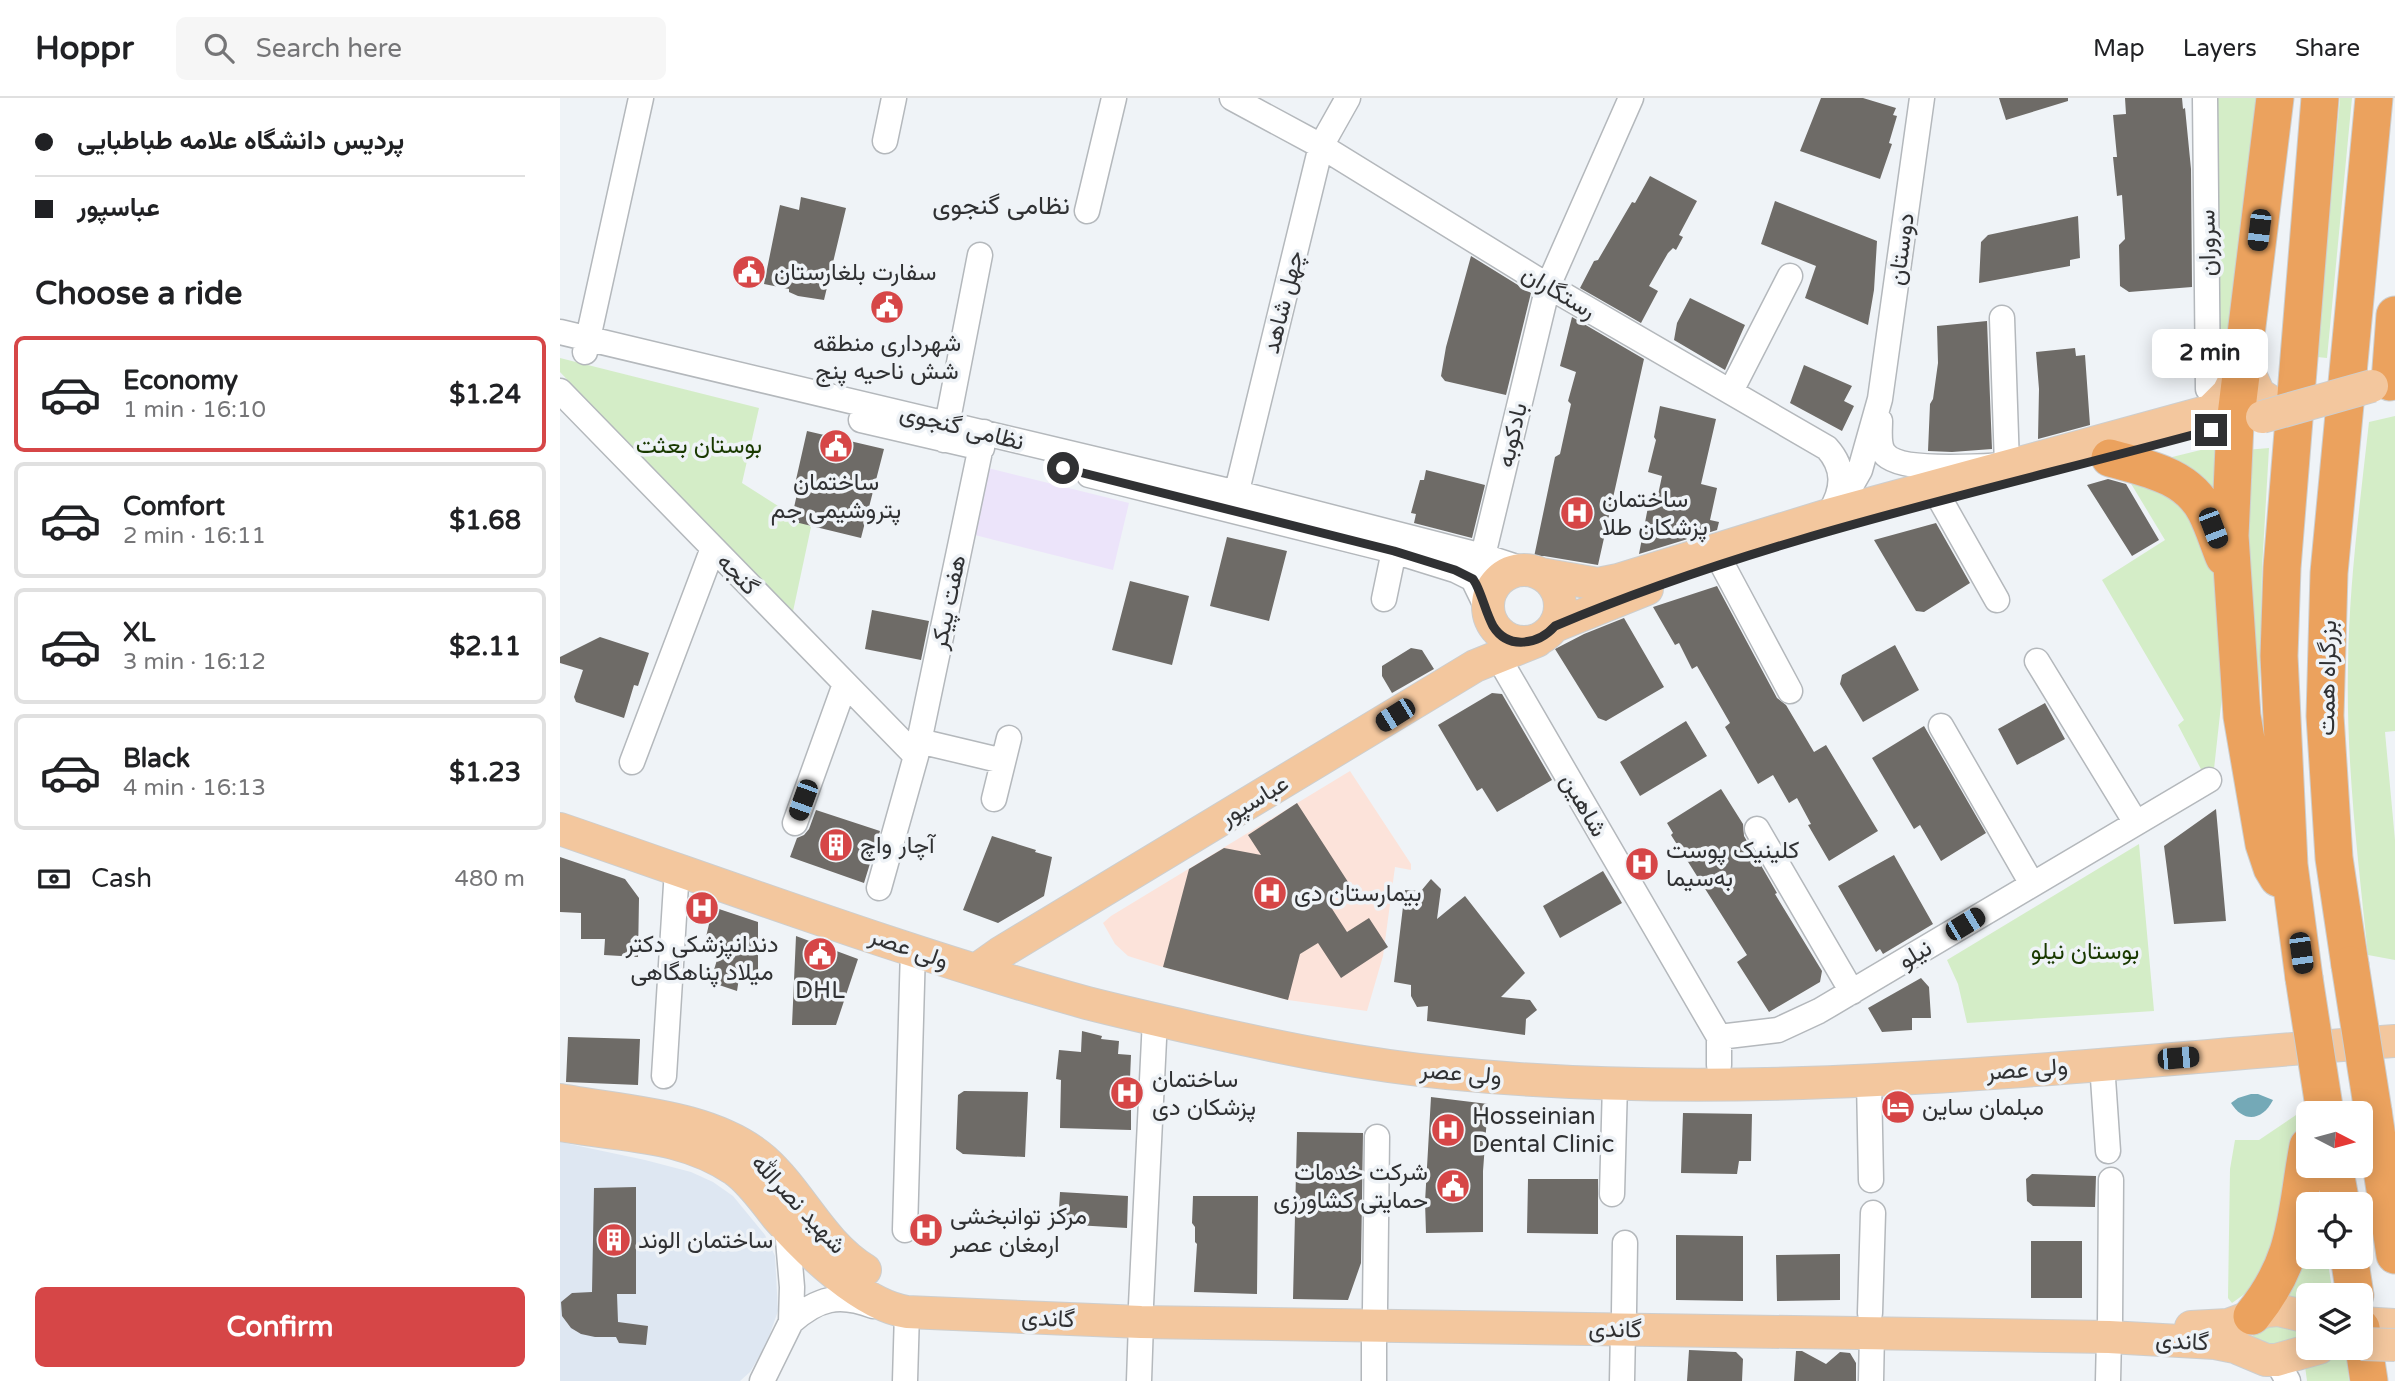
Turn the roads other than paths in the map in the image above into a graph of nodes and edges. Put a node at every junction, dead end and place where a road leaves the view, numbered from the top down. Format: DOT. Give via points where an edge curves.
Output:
graph roads {
  1 [pos="641,98"];
  2 [pos="894,98"];
  3 [pos="1114,98"];
  4 [pos="1232,98"];
  5 [pos="1348,98"];
  6 [pos="1631,98"];
  7 [pos="1922,98"];
  8 [pos="2205,98"];
  9 [pos="2275,98"];
  10 [pos="2320,98"];
  11 [pos="2374,106"];
  12 [pos="885,141"];
  13 [pos="1321,146"];
  14 [pos="1087,211"];
  15 [pos="980,255"];
  16 [pos="1790,276"];
  17 [pos="1548,286"];
  18 [pos="2395,315"];
  19 [pos="2002,318"];
  20 [pos="560,332"];
  21 [pos="586,344"];
  22 [pos="560,347"];
  23 [pos="2244,361"];
  24 [pos="2386,383"];
  25 [pos="2208,389"];
  26 [pos="1731,391"];
  27 [pos="562,399"];
  28 [pos="1880,399"];
  29 [pos="2261,417"];
  30 [pos="945,431"];
  31 [pos="982,440"];
  32 [pos="2110,458"];
  33 [pos="2009,474"];
  34 [pos="1941,501"];
  35 [pos="1234,502"];
  36 [pos="1828,514"];
  37 [pos="713,548"];
  38 [pos="1394,551"];
  39 [pos="1483,556"];
  40 [pos="1722,564"];
  41 [pos="1534,572"];
  42 [pos="2231,576"];
  43 [pos="1384,599"];
  44 [pos="1997,600"];
  45 [pos="1484,604"];
  46 [pos="1546,634"];
  47 [pos="2037,660"];
  48 [pos="1486,662"];
  49 [pos="845,684"];
  50 [pos="1790,691"];
  51 [pos="1941,726"];
  52 [pos="917,748"];
  53 [pos="632,762"];
  54 [pos="2209,780"];
  55 [pos="994,799"];
  56 [pos="795,823"];
  57 [pos="2136,823"];
  58 [pos="1757,828"];
  59 [pos="560,829"];
  60 [pos="677,869"];
  61 [pos="2032,884"];
  62 [pos="879,888"];
  63 [pos="2294,903"];
  64 [pos="913,949"];
  65 [pos="976,970"];
  66 [pos="1852,992"];
  67 [pos="1155,1019"];
  68 [pos="2395,1041"];
  69 [pos="1718,1063"];
  70 [pos="2102,1064"];
  71 [pos="664,1076"];
  72 [pos="1869,1081"];
  73 [pos="1615,1084"];
  74 [pos="560,1100"];
  75 [pos="2320,1101"];
  76 [pos="560,1125"];
  77 [pos="1377,1137"];
  78 [pos="2108,1151"];
  79 [pos="2303,1178"];
  80 [pos="1871,1180"];
  81 [pos="2111,1180"];
  82 [pos="1612,1194"];
  83 [pos="1873,1213"];
  84 [pos="787,1228"];
  85 [pos="905,1230"];
  86 [pos="1625,1243"];
  87 [pos="2395,1255"];
  88 [pos="905,1305"];
  89 [pos="1141,1314"];
  90 [pos="2296,1314"];
  91 [pos="2252,1316"];
  92 [pos="1374,1318"];
  93 [pos="1624,1321"];
  94 [pos="791,1322"];
  95 [pos="1871,1322"];
  96 [pos="2395,1325"];
  97 [pos="2373,1326"];
  98 [pos="2109,1331"];
  99 [pos="2373,1344"];
  100 [pos="2395,1345"];
  101 [pos="2296,1357"];
  102 [pos="2366,1360"];
  103 [pos="2274,1366"];
  104 [pos="762,1381"];
  105 [pos="905,1381"];
  106 [pos="1139,1381"];
  107 [pos="1374,1381"];
  108 [pos="1622,1381"];
  109 [pos="1871,1381"];
  110 [pos="2108,1381"];
  111 [pos="2369,1381"];
  1 -- 21 [label="street"];
  2 -- 12 [label="street"];
  3 -- 14 [label="street"];
  4 -- 13 [label="street, رستگاران"];
  5 -- 13 [label="street, چهل شاهد"];
  6 -- 17 [label="street, بادکوبه"];
  7 -- 28 [label="street, دوستان"];
  8 -- 25 [label="street, سروران"];
  9 -- 23 [label="highway"];
  10 -- 63 [label="highway, بزرگراه همت" via="2279,656"];
  11 -- 87 [label="highway, بزرگراه همت, bridge" via="2329,573 2325,716 2334,858"];
  13 -- 17 [label="street, رستگاران"];
  13 -- 35 [label="street, چهل شاهد"];
  15 -- 30 [label="street"];
  16 -- 26 [label="street"];
  17 -- 26 [label="street, رستگاران"];
  17 -- 39 [label="street, بادکوبه"];
  18 -- 24 [label="highway"];
  19 -- 33 [label="street"];
  20 -- 21 [label="street, نظامی گنجوی"];
  21 -- 22 [label="street, نظامی گنجوی"];
  21 -- 30 [label="street, نظامی گنجوی"];
  23 -- 29 [label="highway"];
  23 -- 33 [label="main road, عباسپور" via="2228,393 2210,411"];
  24 -- 29 [label="main road, عباسپور, bridge"];
  26 -- 36 [label="street, رستگاران" via="1813,438 1836,457 1842,480"];
  27 -- 37 [label="street, گنجه"];
  28 -- 33 [label="street, دوستان" via="1881,445 1890,458 1912,465"];
  28 -- 36 [label="street, دوستان" via="1860,470 1848,493"];
  29 -- 32 [label="main road, عباسپور"];
  29 -- 42 [label="highway" via="2230,536"];
  30 -- 31 [label="street, نظامی گنجوی"];
  31 -- 35 [label="street, نظامی گنجوی"];
  31 -- 52 [label="street, هفت پیکر"];
  32 -- 33 [label="main road, عباسپور"];
  32 -- 42 [label="highway" via="2162,474 2197,498"];
  33 -- 34 [label="main road, عباسپور"];
  33 -- 36 [label="main road, عباسپور"];
  34 -- 40 [label="main road, عباسپور"];
  34 -- 44 [label="street"];
  35 -- 38 [label="street, نظامی گنجوی"];
  35 -- 39 [label="street, نظامی گنجوی"];
  36 -- 41 [label="main road, عباسپور" via="1598,584"];
  37 -- 49 [label="street, گنجه"];
  37 -- 53 [label="street"];
  38 -- 43 [label="street"];
  38 -- 45 [label="street, نظامی گنجوی" via="1473,579"];
  39 -- 41 [label="street, نظامی گنجوی"];
  39 -- 45 [label="street, بادکوبه"];
  40 -- 46 [label="main road, عباسپور" via="1625,597"];
  40 -- 50 [label="street"];
  41 -- 45 [label="main road" via="1515,571 1498,582"];
  41 -- 46 [label="main road" via="1550,580 1559,597 1559,617"];
  42 -- 63 [label="highway" via="2242,716 2256,804 2272,868"];
  45 -- 46 [label="main road" via="1494,627 1513,641 1525,643"];
  45 -- 48 [label="main road"];
  46 -- 48 [label="main road, عباسپور"];
  47 -- 57 [label="street"];
  48 -- 65 [label="main road, عباسپور"];
  48 -- 69 [label="street, شاهین"];
  49 -- 52 [label="street, گنجه"];
  49 -- 56 [label="street"];
  51 -- 61 [label="street"];
  52 -- 55 [label="street" via="1006,750"];
  52 -- 62 [label="street, هفت پیکر"];
  54 -- 57 [label="street, نیلو"];
  57 -- 61 [label="street, نیلو"];
  58 -- 66 [label="street"];
  59 -- 60 [label="main road, ولی عصر"];
  60 -- 64 [label="main road, ولی عصر"];
  60 -- 71 [label="street"];
  61 -- 66 [label="street, نیلو"];
  63 -- 75 [label="highway, بزرگراه همت, bridge"];
  64 -- 65 [label="main road, ولی عصر"];
  64 -- 85 [label="street"];
  65 -- 67 [label="main road, ولی عصر"];
  66 -- 69 [label="street, نیلو"];
  67 -- 73 [label="main road, ولی عصر" via="1309,1054 1382,1065"];
  67 -- 89 [label="street"];
  68 -- 70 [label="main road, ولی عصر"];
  69 -- 72 [label="main road, ولی عصر"];
  69 -- 73 [label="main road, ولی عصر"];
  70 -- 72 [label="main road, ولی عصر"];
  70 -- 78 [label="street"];
  72 -- 80 [label="street"];
  73 -- 82 [label="street"];
  74 -- 88 [label="main road, شهید نصرالله" via="659,1116 737,1142 764,1160 834,1244 855,1264 887,1283"];
  76 -- 84 [label="main road, شهید نصرالله" via="652,1137 709,1155 738,1172"];
  77 -- 92 [label="street"];
  79 -- 91 [label="highway" via="2292,1246"];
  81 -- 98 [label="street"];
  83 -- 95 [label="street"];
  84 -- 88 [label="main road, شهید نصرالله" via="845,1281"];
  84 -- 94 [label="street"];
  86 -- 93 [label="street"];
  88 -- 89 [label="main road, گاندی" via="941,1299"];
  88 -- 94 [label="street" via="883,1310 838,1299 817,1303"];
  88 -- 105 [label="street"];
  89 -- 92 [label="main road, گاندی"];
  89 -- 106 [label="street"];
  90 -- 91 [label="main road, گاندی" via="2278,1310"];
  91 -- 98 [label="main road, گاندی" via="2210,1328"];
  91 -- 103 [label="main road" via="2246,1342"];
  92 -- 93 [label="main road, گاندی"];
  92 -- 107 [label="street"];
  93 -- 95 [label="main road, گاندی"];
  93 -- 108 [label="street"];
  94 -- 104 [label="street"];
  95 -- 98 [label="main road, گاندی"];
  95 -- 109 [label="street"];
  96 -- 97 [label="main road"];
  98 -- 103 [label="main road, گاندی" via="2235,1347"];
  98 -- 110 [label="street"];
  99 -- 100 [label="main road, bridge"];
  101 -- 103 [label="main road"];
  102 -- 111 [label="highway"];
}
